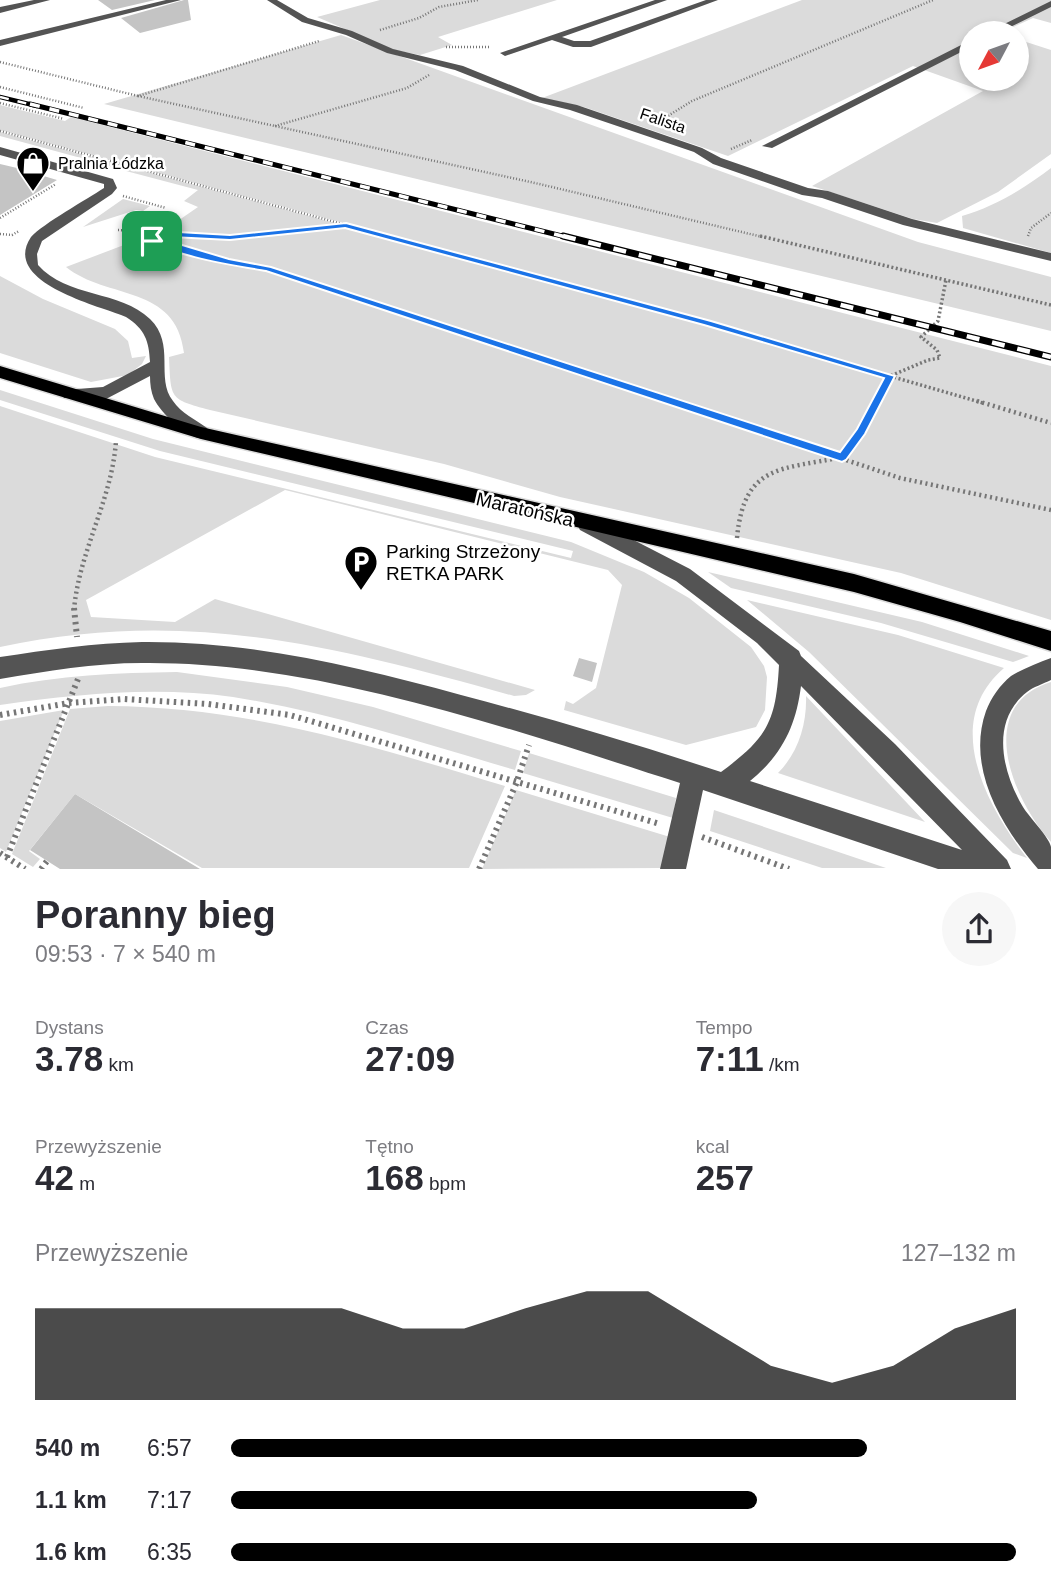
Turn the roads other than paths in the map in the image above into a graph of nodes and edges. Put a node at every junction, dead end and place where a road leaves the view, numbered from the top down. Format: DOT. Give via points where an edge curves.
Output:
graph roads {
  1 [pos="46,0"];
  2 [pos="177,0"];
  3 [pos="273,0"];
  4 [pos="663,0"];
  5 [pos="714,0"];
  6 [pos="1051,4"];
  7 [pos="0,10"];
  8 [pos="1016,21"];
  9 [pos="552,37"];
  10 [pos="0,43"];
  11 [pos="959,49"];
  12 [pos="505,53"];
  13 [pos="774,143"];
  14 [pos="0,151"];
  15 [pos="1046,256"];
  16 [pos="157,365"];
  17 [pos="0,372"];
  18 [pos="70,394"];
  19 [pos="201,433"];
  20 [pos="584,522"];
  21 [pos="1051,641"];
  22 [pos="791,658"];
  23 [pos="0,668"];
  24 [pos="1051,669"];
  25 [pos="694,775"];
  26 [pos="725,784"];
  27 [pos="1051,864"];
  28 [pos="673,869"];
  29 [pos="979,869"];
  30 [pos="998,869"];
  1 -- 7 [label="street"];
  2 -- 10 [label="street"];
  3 -- 15 [label="street, Falista" via="305,20 396,53 448,65 537,99 573,107 806,192"];
  4 -- 9 [label="street"];
  5 -- 9 [label="street" via="591,44"];
  6 -- 8 [label="street"];
  9 -- 12 [label="street"];
  11 -- 13 [label="street"];
  14 -- 16 [label="street" via="109,181 108,191 37,239 31,264 51,282 145,322 157,342"];
  16 -- 18 [label="street" via="106,393"];
  16 -- 19 [label="street" via="165,403"];
  17 -- 18 [label="main road, Maratońska"];
  18 -- 19 [label="main road, Maratońska"];
  19 -- 20 [label="main road, Maratońska"];
  20 -- 21 [label="main road, Maratońska" via="910,598"];
  20 -- 22 [label="street" via="683,575"];
  22 -- 26 [label="street" via="787,703 776,736 762,756"];
  22 -- 30 [label="street"];
  23 -- 25 [label="street" via="82,655 155,651 285,663 402,690"];
  24 -- 27 [label="street" via="1011,690 995,712 989,739 991,761 1011,810"];
  25 -- 26 [label="street"];
  25 -- 28 [label="street"];
  26 -- 29 [label="street"];
}
